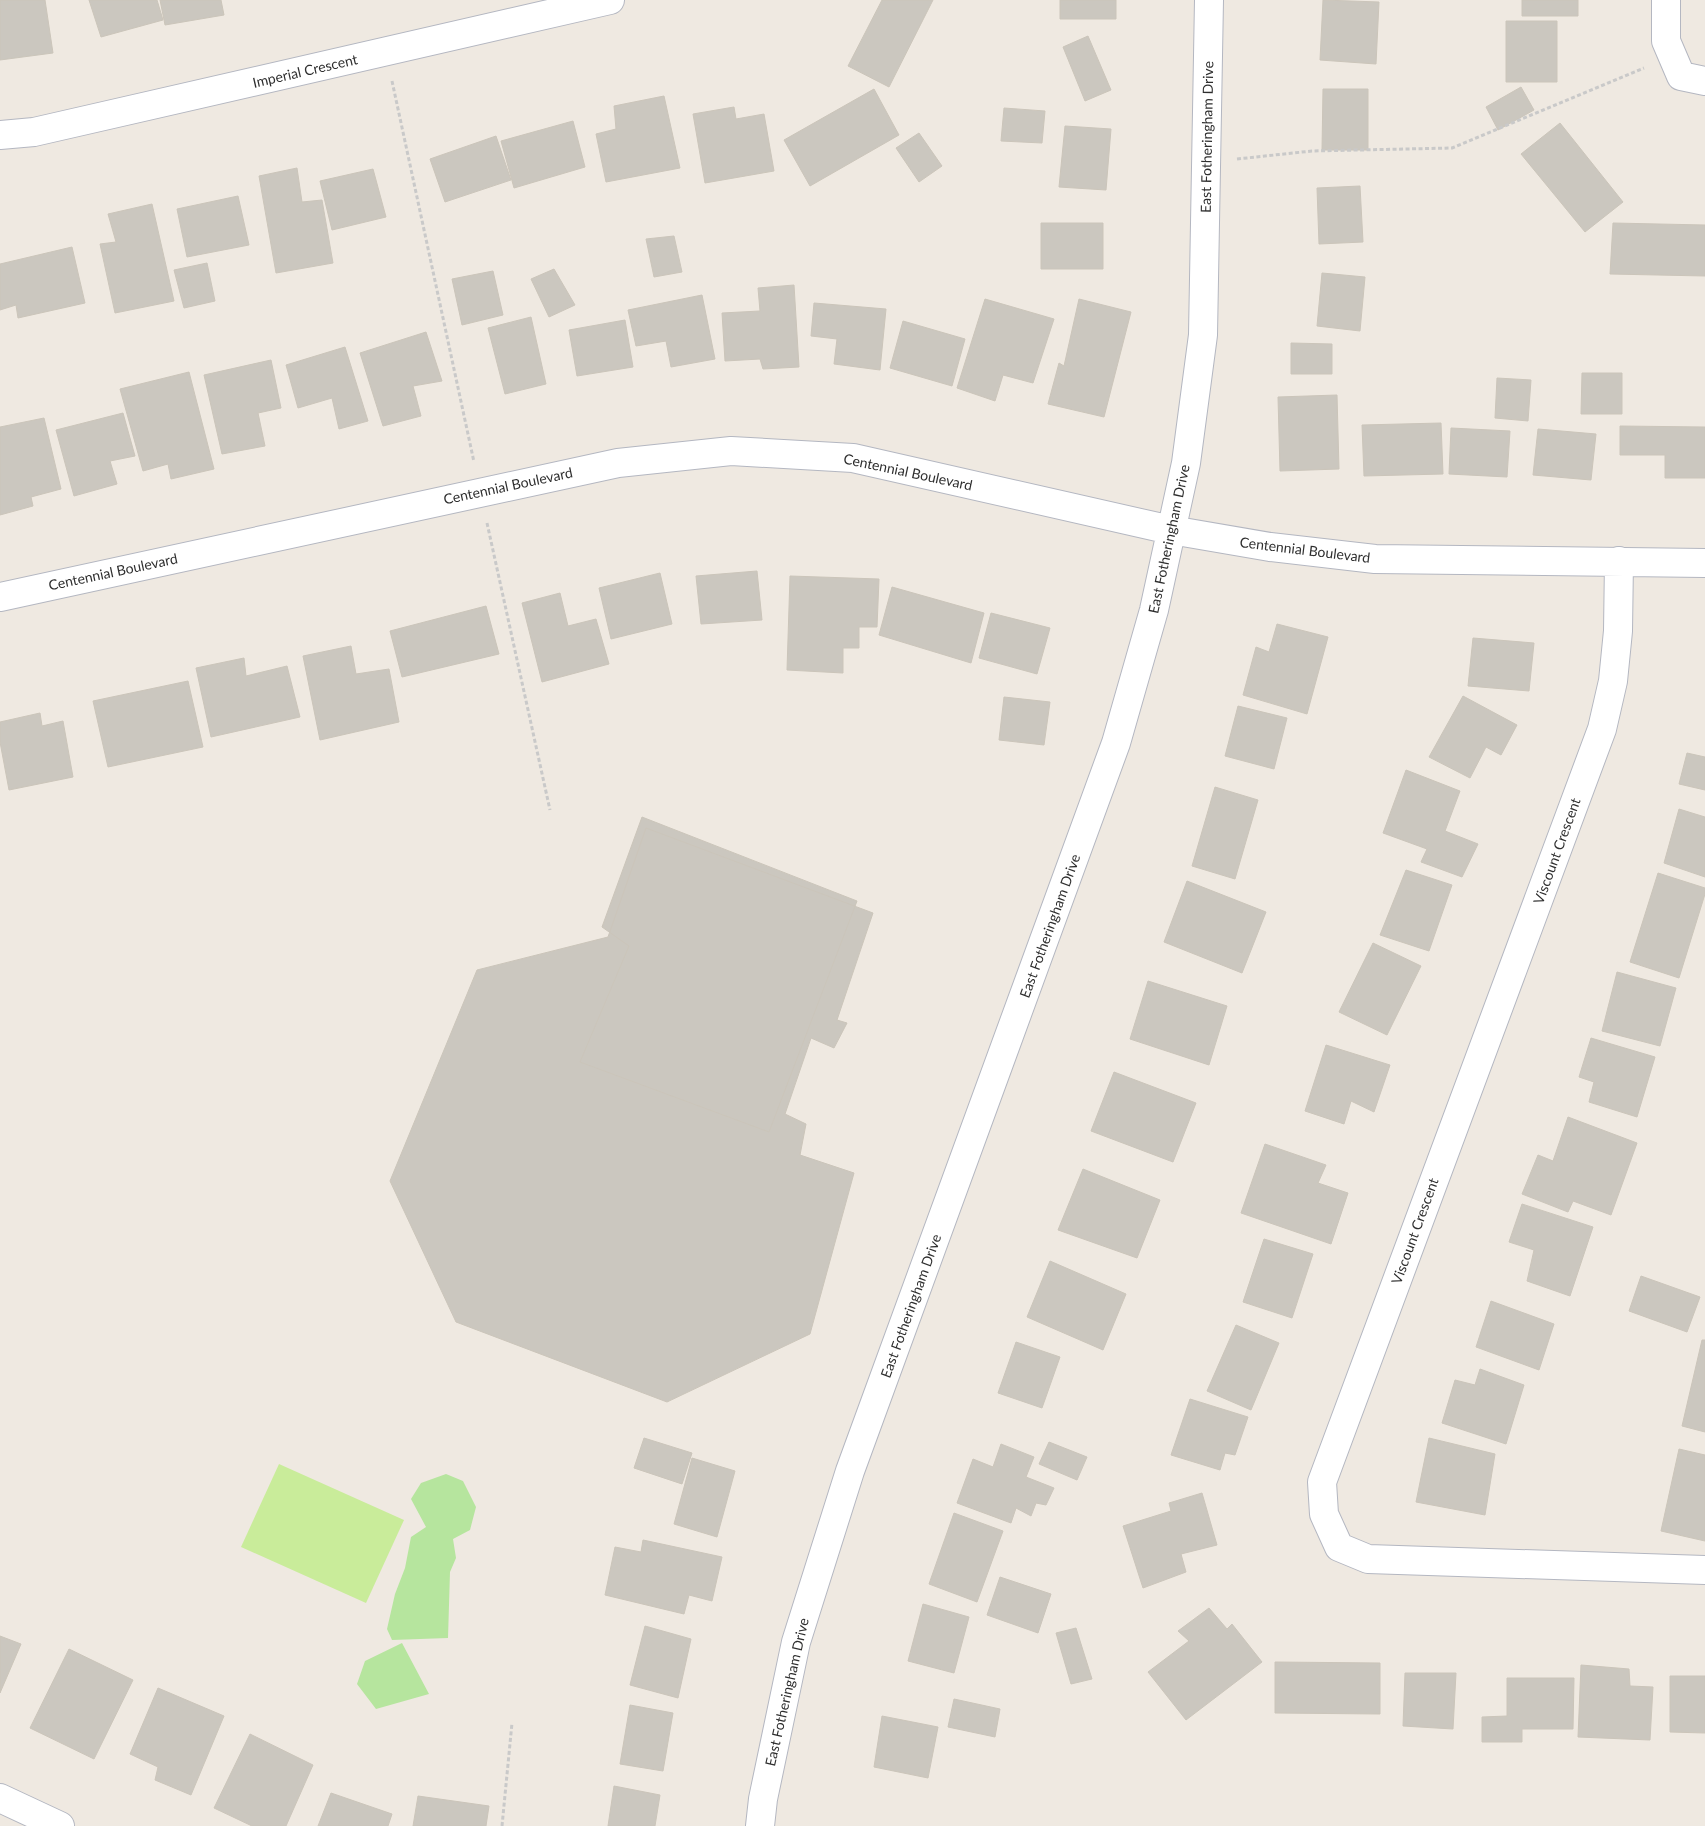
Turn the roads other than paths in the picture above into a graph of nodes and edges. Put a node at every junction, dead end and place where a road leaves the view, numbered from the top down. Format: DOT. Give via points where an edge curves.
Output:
graph roads {
  1 [pos="610,0"];
  2 [pos="1209,0"];
  3 [pos="1666,0"];
  4 [pos="1705,81"];
  5 [pos="0,135"];
  6 [pos="1172,530"];
  7 [pos="1619,561"];
  8 [pos="1705,563"];
  9 [pos="0,596"];
  10 [pos="1705,1570"];
  11 [pos="0,1798"];
  12 [pos="60,1826"];
  13 [pos="760,1826"];
  1 -- 5 [label="street, Imperial Crescent" via="34,132"];
  2 -- 6 [label="street, East Fotheringham Drive" via="1204,334 1186,463"];
  3 -- 4 [label="street" via="1666,42 1681,76"];
  6 -- 7 [label="street, Centennial Boulevard" via="1270,547 1374,559"];
  6 -- 9 [label="street, Centennial Boulevard" via="853,458 731,451 618,463"];
  6 -- 13 [label="street, East Fotheringham Drive" via="1154,610 1116,743 850,1471 796,1642"];
  7 -- 8 [label="street, Centennial Boulevard"];
  7 -- 10 [label="street, Viscount Crescent" via="1613,681 1602,729 1322,1482 1324,1514 1339,1547 1368,1558"];
  11 -- 12 [label="street"];
}
